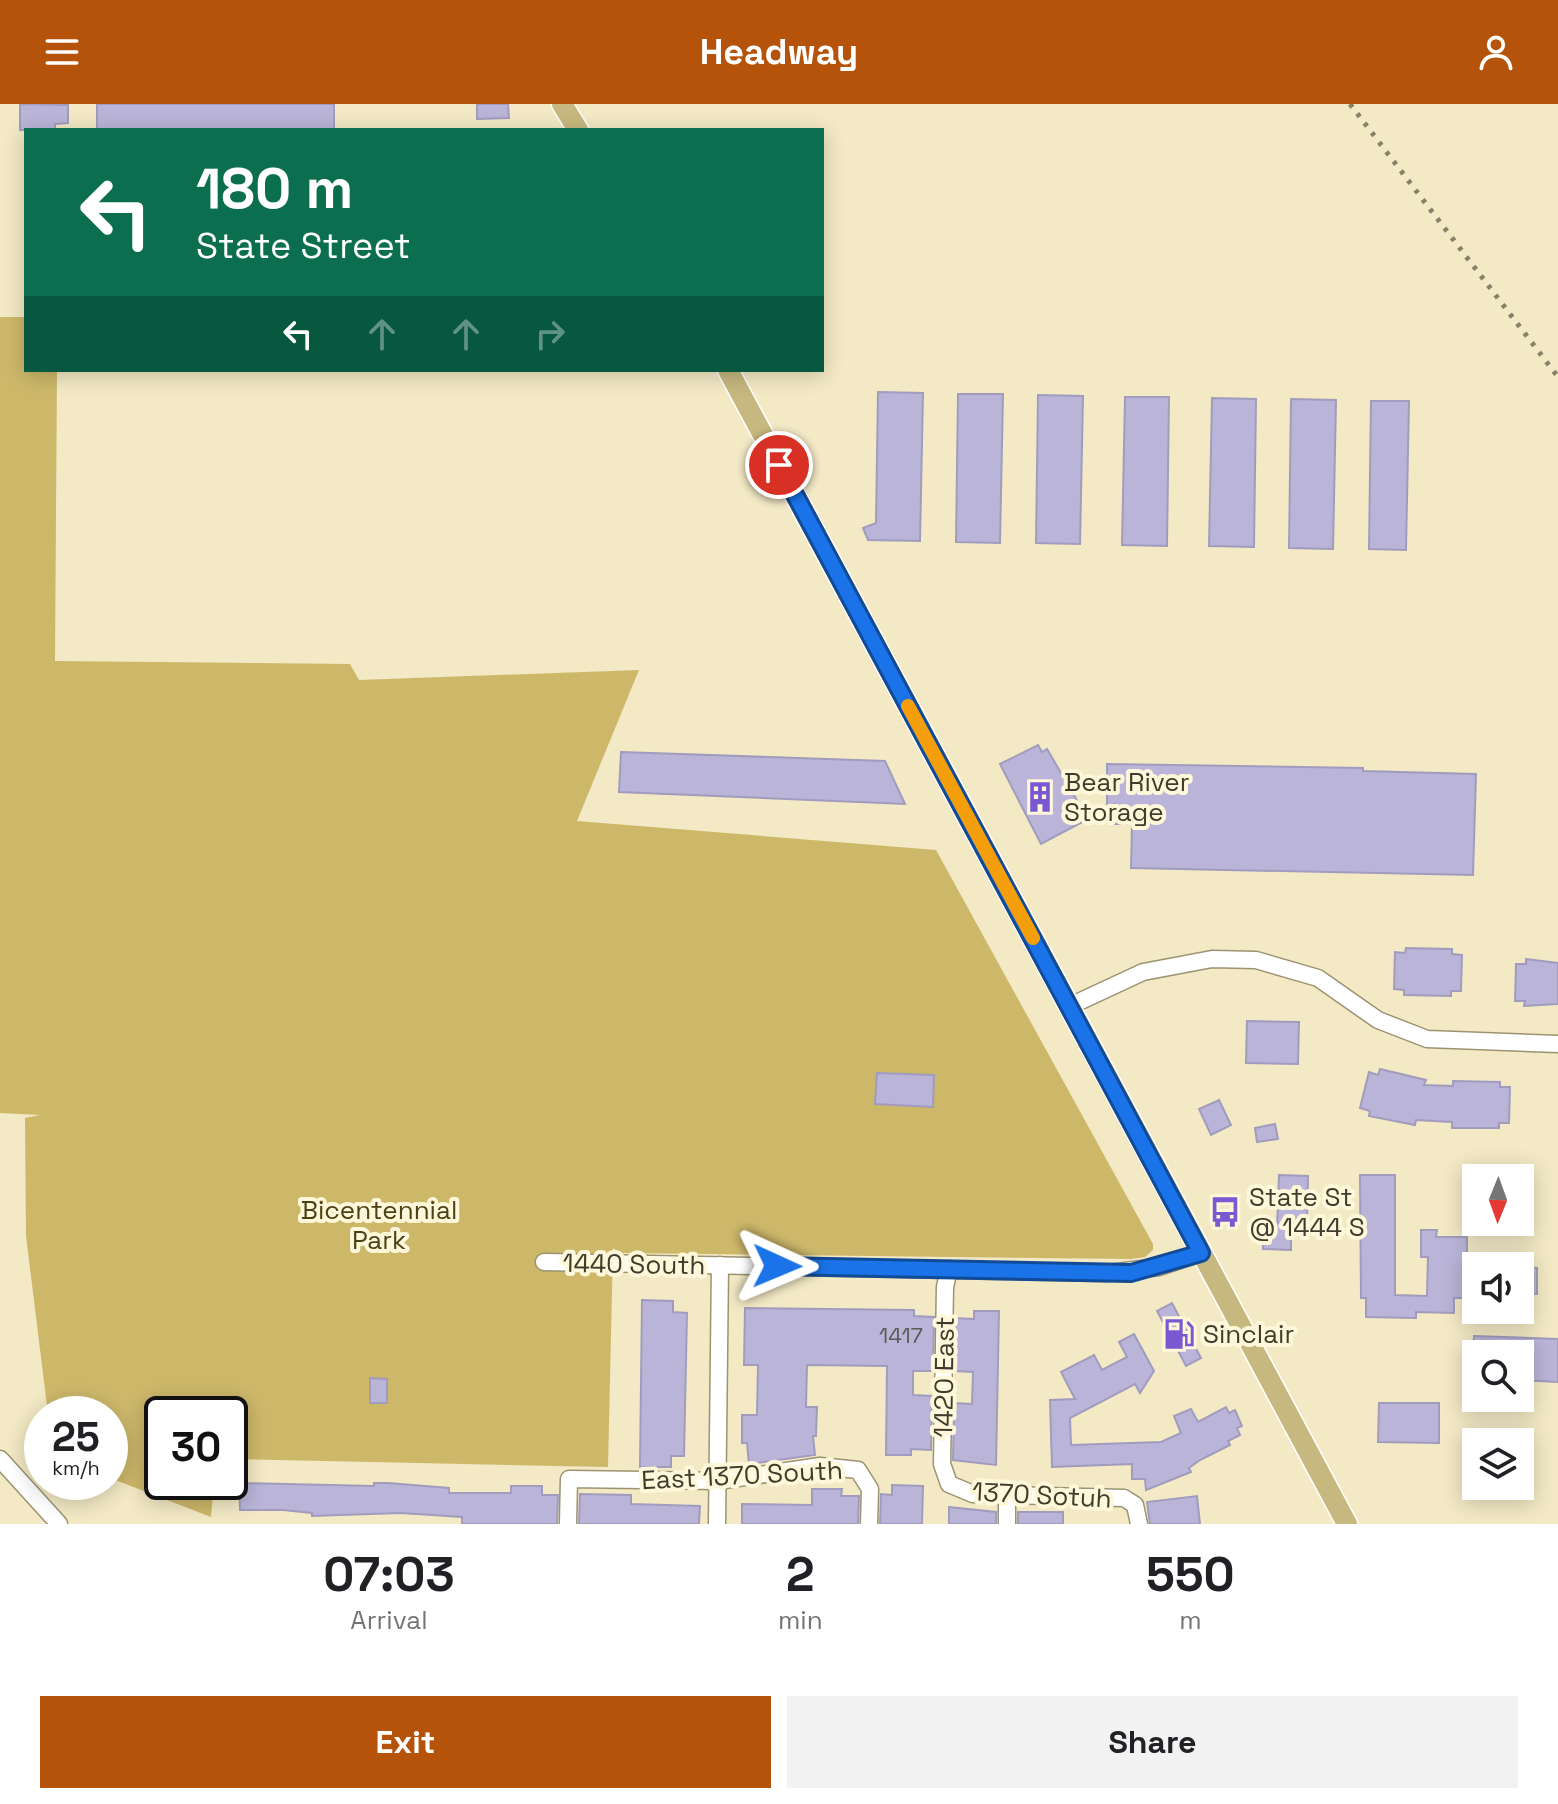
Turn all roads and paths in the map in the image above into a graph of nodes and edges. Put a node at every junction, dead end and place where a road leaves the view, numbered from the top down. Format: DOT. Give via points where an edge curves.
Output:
graph roads {
  1 [pos="562,104"];
  2 [pos="577,128"];
  3 [pos="729,372"];
  4 [pos="1070,1006"];
  5 [pos="1558,1044"];
  6 [pos="1201,1253"];
  7 [pos="544,1262"];
  8 [pos="720,1265"];
  9 [pos="949,1269"];
  10 [pos="0,1459"];
  11 [pos="718,1481"];
  12 [pos="949,1484"];
  13 [pos="1007,1494"];
  14 [pos="59,1524"];
  15 [pos="568,1524"];
  16 [pos="717,1524"];
  17 [pos="869,1524"];
  18 [pos="1007,1524"];
  19 [pos="1139,1524"];
  20 [pos="1347,1524"];
  1 -- 2 [label="main road"];
  3 -- 4 [label="main road"];
  4 -- 5 [label="street" via="1143,972 1212,959 1256,960 1318,978 1378,1020 1427,1039"];
  4 -- 6 [label="main road"];
  6 -- 9 [label="street, 1440 South" via="1131,1273"];
  6 -- 20 [label="main road"];
  7 -- 8 [label="street, 1440 South"];
  8 -- 9 [label="street, 1440 South"];
  8 -- 11 [label="street"];
  9 -- 12 [label="street, 1420 East" via="942,1464"];
  10 -- 14 [label="street"];
  11 -- 15 [label="street, East 1370 South" via="569,1479"];
  11 -- 16 [label="street"];
  11 -- 17 [label="street, East 1370 South" via="820,1466 858,1470 870,1489"];
  12 -- 13 [label="street, 1370 Sotuh" via="963,1493"];
  13 -- 18 [label="street"];
  13 -- 19 [label="street, 1370 Sotuh" via="1124,1498 1135,1505"];
}
